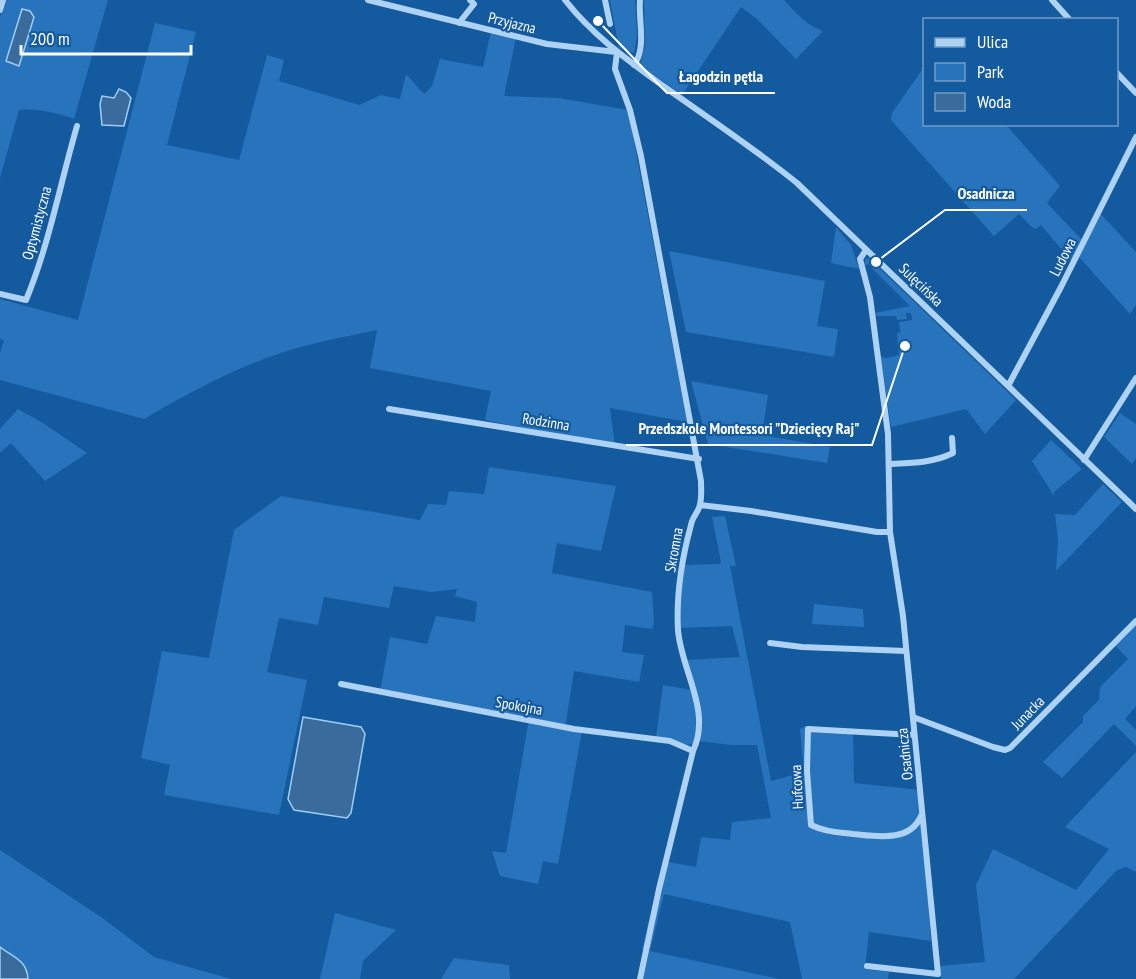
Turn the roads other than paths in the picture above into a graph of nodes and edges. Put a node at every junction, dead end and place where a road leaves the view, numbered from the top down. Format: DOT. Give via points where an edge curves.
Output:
graph roads {
  1 [pos="3,0"];
  2 [pos="368,0"];
  3 [pos="470,0"];
  4 [pos="565,0"];
  5 [pos="605,0"];
  6 [pos="640,0"];
  7 [pos="1052,0"];
  8 [pos="0,10"];
  9 [pos="1068,18"];
  10 [pos="459,23"];
  11 [pos="609,24"];
  12 [pos="617,52"];
  13 [pos="634,65"];
  14 [pos="1118,74"];
  15 [pos="1136,93"];
  16 [pos="77,126"];
  17 [pos="1136,137"];
  18 [pos="866,250"];
  19 [pos="0,294"];
  20 [pos="1136,378"];
  21 [pos="1008,386"];
  22 [pos="389,409"];
  23 [pos="952,438"];
  24 [pos="699,459"];
  25 [pos="1084,460"];
  26 [pos="889,464"];
  27 [pos="700,506"];
  28 [pos="1136,509"];
  29 [pos="890,532"];
  30 [pos="1136,621"];
  31 [pos="770,643"];
  32 [pos="906,651"];
  33 [pos="341,684"];
  34 [pos="912,717"];
  35 [pos="914,735"];
  36 [pos="693,751"];
  37 [pos="922,813"];
  38 [pos="867,966"];
  39 [pos="640,979"];
  1 -- 8 [label="street"];
  2 -- 10 [label="street, Przyjazna"];
  3 -- 10 [label="street" via="474,4"];
  4 -- 12 [label="street, Sulęcińska"];
  5 -- 11 [label="street"];
  6 -- 13 [label="street" via="640,46"];
  7 -- 9 [label="street"];
  10 -- 12 [label="street, Przyjazna" via="547,44"];
  12 -- 13 [label="street, Sulęcińska"];
  12 -- 24 [label="street, Skromna" via="615,69 641,156"];
  13 -- 18 [label="street, Sulęcińska" via="765,157"];
  14 -- 15 [label="street"];
  16 -- 19 [label="street, Optymistyczna" via="48,237 26,300"];
  17 -- 21 [label="street, Ludowa"];
  18 -- 21 [label="street, Sulęcińska"];
  18 -- 26 [label="street, Osadnicza" via="860,259 870,297"];
  20 -- 25 [label="street"];
  21 -- 25 [label="street, Sulęcińska"];
  22 -- 24 [label="street, Rodzinna"];
  23 -- 26 [label="street" via="953,453 942,458"];
  24 -- 27 [label="street, Skromna"];
  25 -- 28 [label="street, Sulęcińska"];
  26 -- 29 [label="street, Osadnicza"];
  27 -- 29 [label="street"];
  27 -- 36 [label="street, Skromna" via="682,560 678,629 700,723"];
  29 -- 32 [label="street, Osadnicza"];
  30 -- 34 [label="street, Junacka" via="1005,750"];
  31 -- 32 [label="street"];
  32 -- 34 [label="street, Osadnicza"];
  33 -- 36 [label="street, Spokojna" via="563,727 670,741"];
  34 -- 35 [label="street, Osadnicza"];
  35 -- 37 [label="street, Osadnicza"];
  35 -- 37 [label="street, Hufcowa" via="808,729 811,825 823,831 885,837 899,835 918,824"];
  36 -- 39 [label="street, Skromna"];
  37 -- 38 [label="street, Osadnicza" via="938,974"];
}
